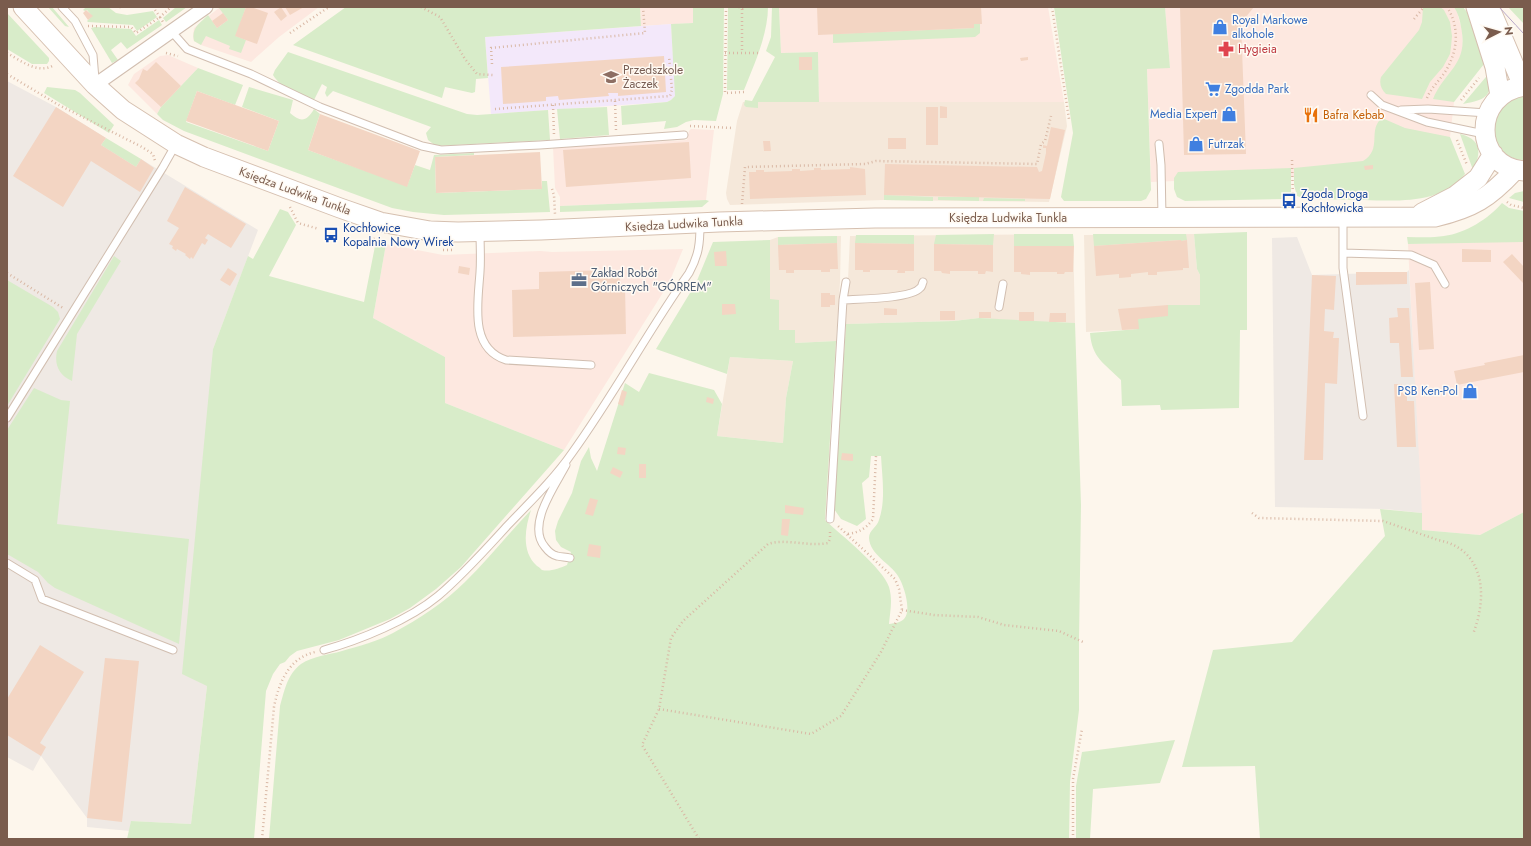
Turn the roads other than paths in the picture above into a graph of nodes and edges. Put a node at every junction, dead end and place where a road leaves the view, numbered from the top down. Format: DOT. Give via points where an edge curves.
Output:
graph roads {
  1 [pos="23,7"];
  2 [pos="62,7"];
  3 [pos="206,7"];
  4 [pos="1476,7"];
  5 [pos="1486,7"];
  6 [pos="172,32"];
  7 [pos="95,85"];
  8 [pos="1524,86"];
  9 [pos="1371,95"];
  10 [pos="1500,96"];
  11 [pos="1397,110"];
  12 [pos="1487,113"];
  13 [pos="1484,134"];
  14 [pos="684,135"];
  15 [pos="176,144"];
  16 [pos="1159,144"];
  17 [pos="1493,154"];
  18 [pos="1520,171"];
  19 [pos="1162,218"];
  20 [pos="1343,218"];
  21 [pos="1414,218"];
  22 [pos="700,223"];
  23 [pos="480,232"];
  24 [pos="1343,253"];
  25 [pos="846,282"];
  26 [pos="923,282"];
  27 [pos="1003,284"];
  28 [pos="1445,284"];
  29 [pos="843,300"];
  30 [pos="999,307"];
  31 [pos="590,364"];
  32 [pos="1363,416"];
  33 [pos="7,418"];
  34 [pos="572,454"];
  35 [pos="830,519"];
  36 [pos="570,558"];
  37 [pos="7,562"];
  38 [pos="173,650"];
  39 [pos="324,650"];
  1 -- 7 [label="street, Księdza Ludwika Tunkla"];
  2 -- 7 [label="lane" via="75,21 93,55"];
  3 -- 6 [label="street"];
  4 -- 10 [label="street" via="1495,67"];
  5 -- 8 [label="street" via="1492,13"];
  6 -- 7 [label="street"];
  6 -- 14 [label="lane" via="187,49 251,74 320,106 422,146 441,150 540,146"];
  7 -- 15 [label="street, Księdza Ludwika Tunkla" via="123,110"];
  8 -- 10 [label="street" via="1511,89"];
  9 -- 11 [label="lane" via="1382,105"];
  10 -- 12 [label="street" via="1492,103"];
  11 -- 12 [label="lane"];
  11 -- 13 [label="lane" via="1427,122"];
  12 -- 13 [label="street"];
  13 -- 17 [label="street"];
  15 -- 23 [label="street, Księdza Ludwika Tunkla" via="380,222 430,231"];
  15 -- 33 [label="lane"];
  16 -- 19 [label="lane"];
  17 -- 18 [label="street" via="1499,161"];
  17 -- 21 [label="street, Księdza Ludwika Tunkla" via="1478,178 1461,192"];
  18 -- 21 [label="street, Księdza Ludwika Tunkla" via="1482,200 1459,212"];
  19 -- 20 [label="street, Księdza Ludwika Tunkla"];
  19 -- 22 [label="street, Księdza Ludwika Tunkla" via="886,217"];
  20 -- 21 [label="street, Księdza Ludwika Tunkla"];
  20 -- 24 [label="lane"];
  22 -- 23 [label="street, Księdza Ludwika Tunkla"];
  22 -- 34 [label="lane" via="696,261"];
  23 -- 31 [label="lane" via="477,307 479,327 489,351 506,360"];
  24 -- 28 [label="lane" via="1412,255 1434,265"];
  24 -- 32 [label="lane"];
  25 -- 29 [label="lane"];
  26 -- 29 [label="lane" via="914,292 888,297"];
  27 -- 30 [label="lane"];
  29 -- 35 [label="lane"];
  34 -- 36 [label="lane" via="541,513 538,528 541,542 548,551 556,556"];
  34 -- 39 [label="lane" via="527,506 462,574 436,597 382,628"];
  37 -- 38 [label="lane" via="35,580 42,599"];
}
